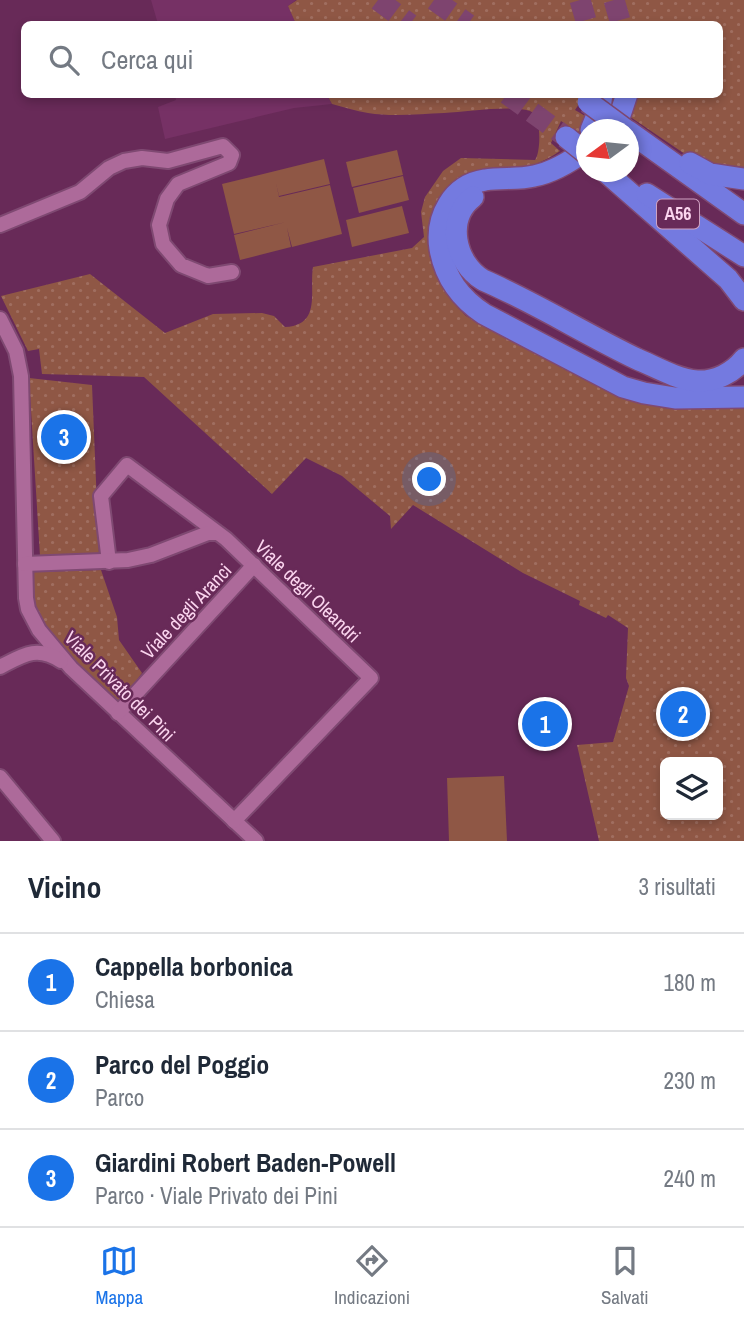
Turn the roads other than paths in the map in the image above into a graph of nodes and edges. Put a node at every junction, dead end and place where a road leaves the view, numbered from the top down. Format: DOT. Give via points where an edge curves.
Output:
graph roads {
  1 [pos="595,98"];
  2 [pos="627,98"];
  3 [pos="596,119"];
  4 [pos="614,119"];
  5 [pos="624,119"];
  6 [pos="639,136"];
  7 [pos="639,140"];
  8 [pos="576,156"];
  9 [pos="576,160"];
  10 [pos="744,179"];
  11 [pos="617,182"];
  12 [pos="628,182"];
  13 [pos="675,212"];
  14 [pos="744,214"];
  15 [pos="0,225"];
  16 [pos="718,251"];
  17 [pos="744,256"];
  18 [pos="232,272"];
  19 [pos="744,300"];
  20 [pos="0,319"];
  21 [pos="594,339"];
  22 [pos="744,359"];
  23 [pos="744,390"];
  24 [pos="744,397"];
  25 [pos="218,533"];
  26 [pos="109,562"];
  27 [pos="25,564"];
  28 [pos="254,565"];
  29 [pos="28,609"];
  30 [pos="22,656"];
  31 [pos="0,667"];
  32 [pos="71,667"];
  33 [pos="118,713"];
  34 [pos="0,777"];
  35 [pos="234,821"];
  36 [pos="53,841"];
  37 [pos="256,841"];
  1 -- 3 [label="highway" via="600,108"];
  1 -- 4 [label="highway, A56, bridge"];
  2 -- 5 [label="highway"];
  6 -- 10 [label="highway" via="710,174"];
  7 -- 14 [label="highway, A56"];
  8 -- 24 [label="highway" via="545,174 479,181 450,201 439,241 455,288 473,306 622,387 675,398"];
  9 -- 21 [label="highway" via="563,179 473,197 459,213 456,233 464,262 477,277"];
  11 -- 19 [label="highway" via="728,279"];
  12 -- 13 [label="highway, A56"];
  13 -- 16 [label="highway"];
  13 -- 17 [label="highway, A56"];
  15 -- 18 [label="street" via="74,196 124,161 168,160 223,146 232,155 229,163 172,189 159,225 163,244 181,265 208,276"];
  20 -- 27 [label="street, Viale Privato dei Pini" via="16,351 21,376"];
  21 -- 22 [label="highway" via="696,381 719,377"];
  21 -- 23 [label="highway" via="652,381 669,387"];
  25 -- 26 [label="street" via="151,555"];
  25 -- 26 [label="street, Viale degli Oleandri" via="127,465 102,496"];
  25 -- 28 [label="street, Viale degli Oleandri"];
  26 -- 27 [label="street"];
  27 -- 29 [label="street, Viale Privato dei Pini"];
  28 -- 33 [label="street, Viale degli Aranci"];
  28 -- 35 [label="street, Viale degli Oleandri" via="371,678"];
  29 -- 30 [label="street" via="33,641"];
  29 -- 32 [label="street, Viale Privato dei Pini" via="39,631"];
  30 -- 31 [label="street"];
  30 -- 32 [label="street" via="50,653"];
  32 -- 33 [label="street, Viale Privato dei Pini"];
  33 -- 35 [label="street, Viale Privato dei Pini"];
  34 -- 36 [label="street"];
  35 -- 37 [label="street, Viale Privato dei Pini"];
}
